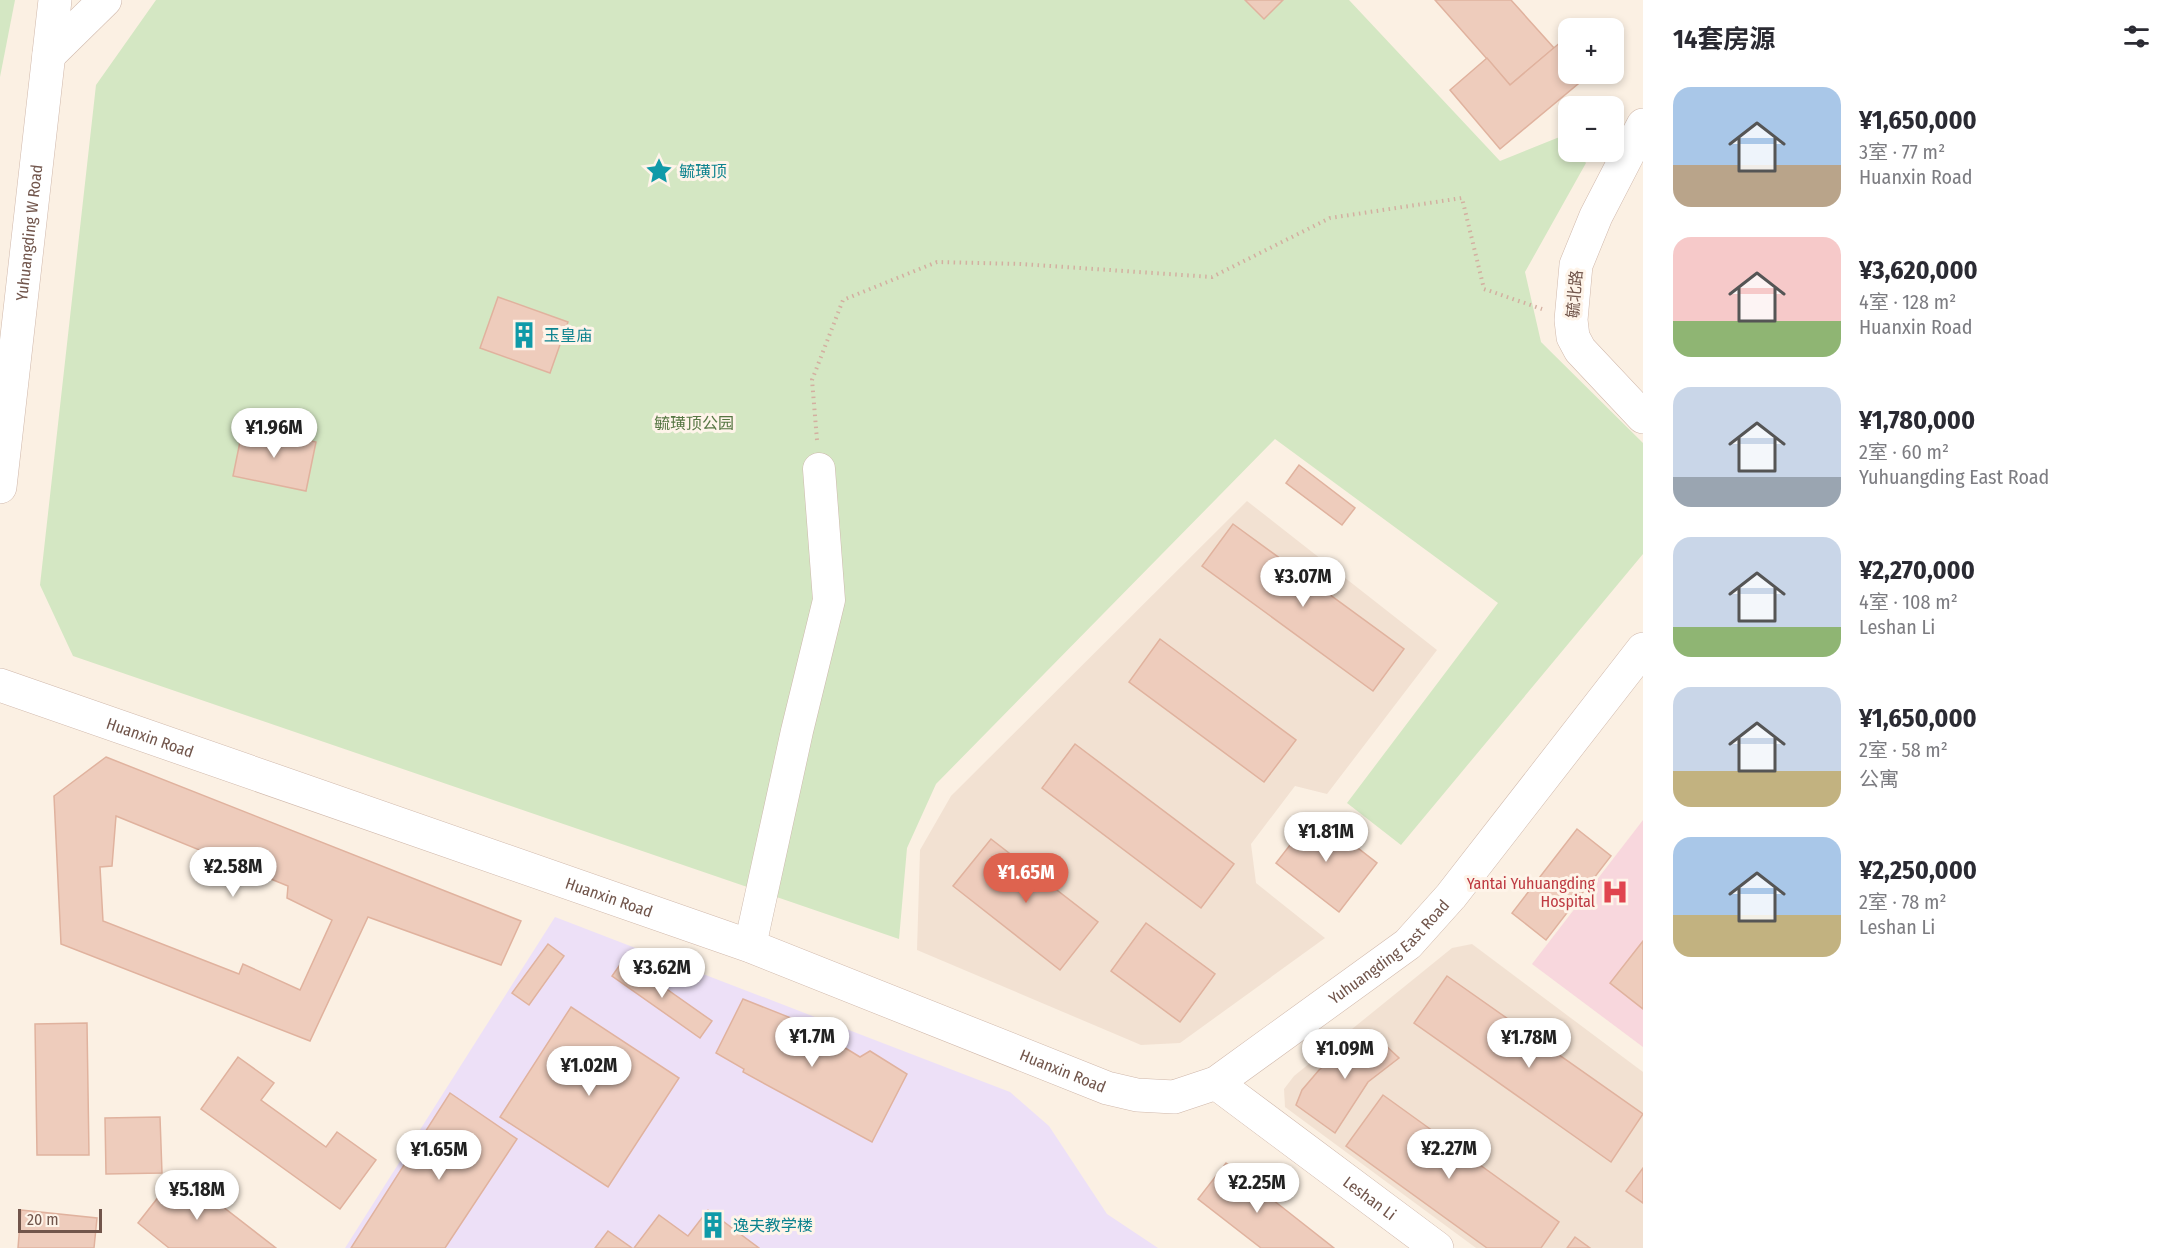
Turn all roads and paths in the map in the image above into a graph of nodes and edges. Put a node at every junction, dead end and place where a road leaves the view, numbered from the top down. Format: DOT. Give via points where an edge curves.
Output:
graph roads {
  1 [pos="55,0"];
  2 [pos="105,0"];
  3 [pos="49,55"];
  4 [pos="1643,125"];
  5 [pos="1571,320"];
  6 [pos="1643,417"];
  7 [pos="819,469"];
  8 [pos="0,487"];
  9 [pos="1643,649"];
  10 [pos="0,685"];
  11 [pos="750,945"];
  12 [pos="1216,1083"];
  13 [pos="1437,1248"];
  1 -- 3 [label="street, Yuhuangding W Road"];
  2 -- 3 [label="street"];
  3 -- 8 [label="street, Yuhuangding W Road"];
  4 -- 5 [label="street, 毓北路" via="1596,216 1576,265"];
  5 -- 6 [label="street, 毓北路" via="1573,338 1580,350"];
  5 -- 7 [label="path" via="1484,289 1462,198 1330,218 1212,278 937,262 843,300 812,380"];
  7 -- 11 [label="street" via="829,600"];
  9 -- 12 [label="street, Yuhuangding East Road" via="1451,896 1408,944"];
  10 -- 11 [label="street, Huanxin Road"];
  11 -- 12 [label="street, Huanxin Road" via="1107,1088 1174,1097"];
  12 -- 13 [label="street, Leshan Li"];
}
